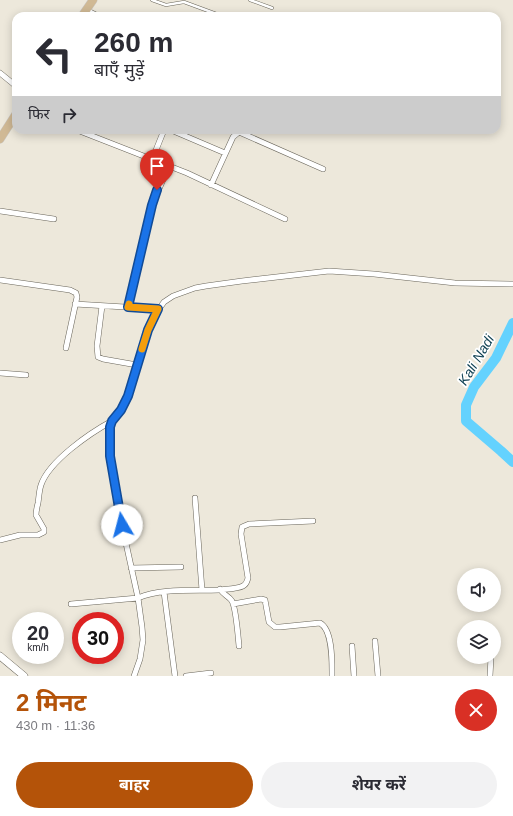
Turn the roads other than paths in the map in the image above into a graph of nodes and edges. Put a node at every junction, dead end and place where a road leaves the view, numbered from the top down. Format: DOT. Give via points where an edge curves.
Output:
graph roads {
  1 [pos="93,0"];
  2 [pos="152,0"];
  3 [pos="250,0"];
  4 [pos="272,8"];
  5 [pos="85,12"];
  6 [pos="211,12"];
  7 [pos="0,73"];
  8 [pos="12,83"];
  9 [pos="12,120"];
  10 [pos="90,134"];
  11 [pos="162,134"];
  12 [pos="180,134"];
  13 [pos="237,134"];
  14 [pos="244,134"];
  15 [pos="0,139"];
  16 [pos="225,153"];
  17 [pos="152,160"];
  18 [pos="169,166"];
  19 [pos="323,169"];
  20 [pos="211,185"];
  21 [pos="0,211"];
  22 [pos="54,219"];
  23 [pos="285,219"];
  24 [pos="0,280"];
  25 [pos="513,284"];
  26 [pos="75,304"];
  27 [pos="102,306"];
  28 [pos="128,307"];
  29 [pos="158,309"];
  30 [pos="66,348"];
  31 [pos="137,365"];
  32 [pos="0,373"];
  33 [pos="26,375"];
  34 [pos="112,421"];
  35 [pos="195,498"];
  36 [pos="313,521"];
  37 [pos="0,540"];
  38 [pos="181,567"];
  39 [pos="131,568"];
  40 [pos="220,589"];
  41 [pos="202,590"];
  42 [pos="164,592"];
  43 [pos="138,598"];
  44 [pos="71,604"];
  45 [pos="233,604"];
  46 [pos="375,641"];
  47 [pos="239,646"];
  48 [pos="352,646"];
  49 [pos="0,656"];
  50 [pos="491,664"];
  51 [pos="211,673"];
  52 [pos="24,676"];
  53 [pos="134,676"];
  54 [pos="175,676"];
  55 [pos="186,676"];
  56 [pos="332,676"];
  57 [pos="354,676"];
  58 [pos="378,676"];
  59 [pos="490,676"];
  1 -- 5 [label="main road"];
  2 -- 6 [label="lane" via="166,5 184,2"];
  3 -- 4 [label="lane"];
  7 -- 8 [label="street"];
  9 -- 15 [label="main road"];
  10 -- 17 [label="street"];
  11 -- 17 [label="street"];
  12 -- 16 [label="street"];
  13 -- 16 [label="street"];
  14 -- 19 [label="street"];
  16 -- 20 [label="street"];
  17 -- 18 [label="street"];
  18 -- 20 [label="street"];
  18 -- 28 [label="street" via="152,205"];
  20 -- 23 [label="street"];
  21 -- 22 [label="street"];
  24 -- 26 [label="street" via="74,291"];
  25 -- 29 [label="street" via="455,283 329,271 195,288 168,299"];
  26 -- 27 [label="street"];
  26 -- 30 [label="street"];
  27 -- 28 [label="street"];
  27 -- 31 [label="street" via="96,346 98,357"];
  28 -- 29 [label="street"];
  29 -- 31 [label="street"];
  31 -- 34 [label="street" via="128,396"];
  32 -- 33 [label="street"];
  34 -- 37 [label="street" via="75,445 44,479 36,516 44,532"];
  34 -- 39 [label="street" via="110,456"];
  35 -- 41 [label="street"];
  36 -- 40 [label="street" via="244,526 241,534 247,581 242,586"];
  38 -- 39 [label="street"];
  39 -- 43 [label="street"];
  40 -- 41 [label="street"];
  40 -- 45 [label="street"];
  41 -- 42 [label="street"];
  42 -- 43 [label="street"];
  42 -- 54 [label="street"];
  43 -- 44 [label="street"];
  43 -- 53 [label="street" via="143,640"];
  45 -- 47 [label="street"];
  45 -- 56 [label="street" via="265,600 269,622 275,626 316,623 324,625 329,637"];
  46 -- 58 [label="street"];
  48 -- 57 [label="street"];
  49 -- 52 [label="street"];
  50 -- 59 [label="street"];
  51 -- 55 [label="street"];
}
